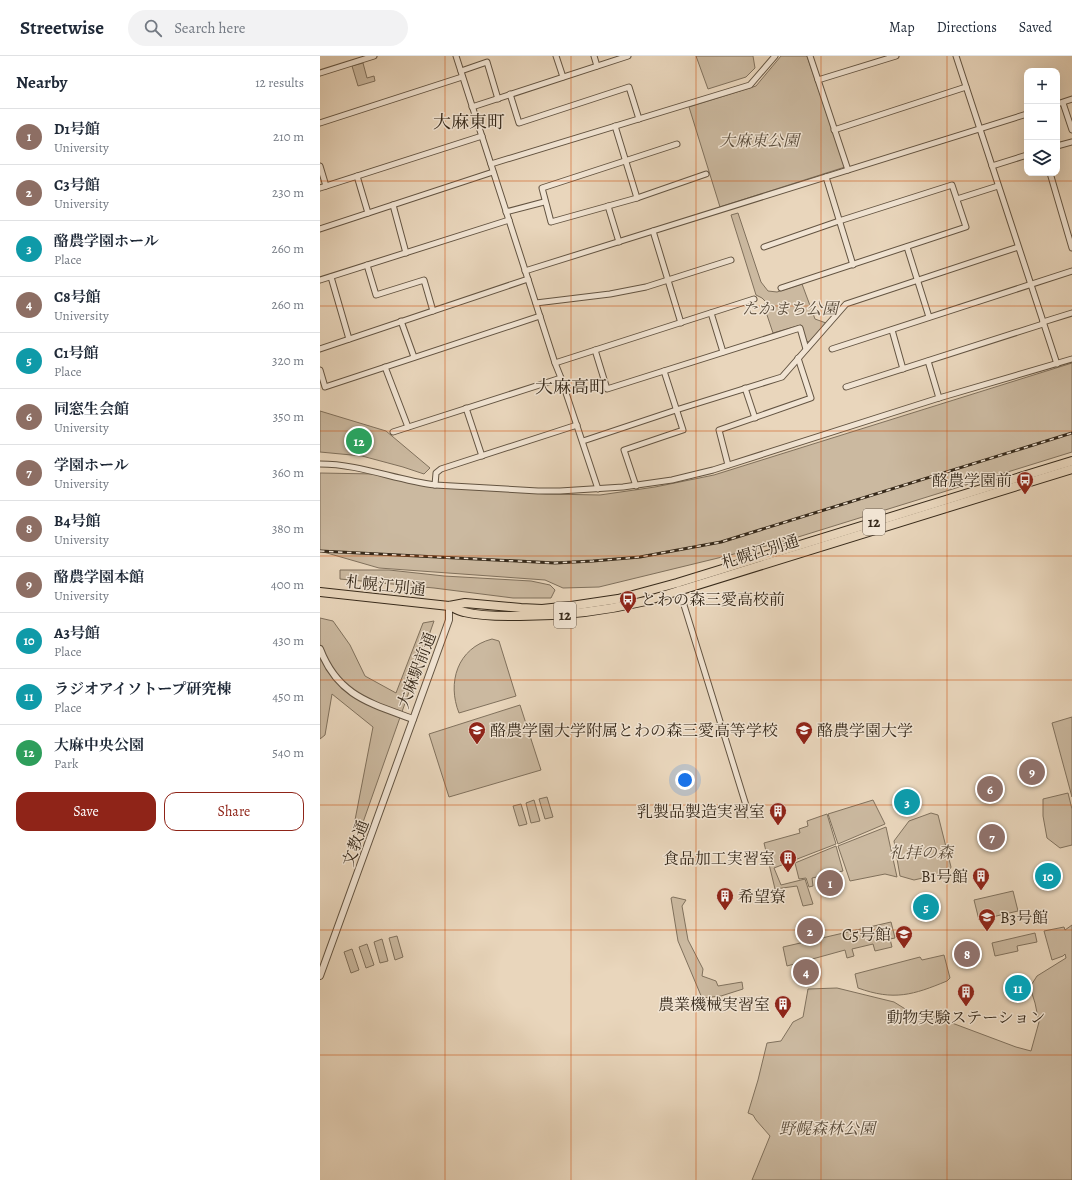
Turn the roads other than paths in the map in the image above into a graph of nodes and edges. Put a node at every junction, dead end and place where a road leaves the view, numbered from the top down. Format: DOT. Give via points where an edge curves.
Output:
graph roads {
  1 [pos="374,56"];
  2 [pos="456,56"];
  3 [pos="556,56"];
  4 [pos="594,56"];
  5 [pos="628,56"];
  6 [pos="775,56"];
  7 [pos="810,56"];
  8 [pos="896,56"];
  9 [pos="956,56"];
  10 [pos="597,66"];
  11 [pos="461,71"];
  12 [pos="320,73"];
  13 [pos="462,77"];
  14 [pos="563,77"];
  15 [pos="818,80"];
  16 [pos="966,87"];
  17 [pos="510,94"];
  18 [pos="498,99"];
  19 [pos="1072,100"];
  20 [pos="1060,103"];
  21 [pos="472,107"];
  22 [pos="1024,115"];
  23 [pos="639,119"];
  24 [pos="320,122"];
  25 [pos="615,126"];
  26 [pos="980,129"];
  27 [pos="834,130"];
  28 [pos="1072,130"];
  29 [pos="482,136"];
  30 [pos="1072,142"];
  31 [pos="677,144"];
  32 [pos="1060,145"];
  33 [pos="1024,156"];
  34 [pos="627,160"];
  35 [pos="491,164"];
  36 [pos="320,166"];
  37 [pos="992,166"];
  38 [pos="848,170"];
  39 [pos="493,172"];
  40 [pos="706,174"];
  41 [pos="357,176"];
  42 [pos="1051,176"];
  43 [pos="826,177"];
  44 [pos="326,186"];
  45 [pos="998,186"];
  46 [pos="320,188"];
  47 [pos="637,198"];
  48 [pos="957,199"];
  49 [pos="544,202"];
  50 [pos="393,205"];
  51 [pos="608,206"];
  52 [pos="506,212"];
  53 [pos="368,213"];
  54 [pos="509,220"];
  55 [pos="839,221"];
  56 [pos="320,229"];
  57 [pos="653,231"];
  58 [pos="1070,235"];
  59 [pos="619,242"];
  60 [pos="764,247"];
  61 [pos="907,247"];
  62 [pos="1018,247"];
  63 [pos="1072,248"];
  64 [pos="406,253"];
  65 [pos="730,260"];
  66 [pos="367,265"];
  67 [pos="853,265"];
  68 [pos="525,271"];
  69 [pos="1072,271"];
  70 [pos="331,277"];
  71 [pos="528,279"];
  72 [pos="320,280"];
  73 [pos="667,280"];
  74 [pos="917,280"];
  75 [pos="1030,284"];
  76 [pos="781,288"];
  77 [pos="754,299"];
  78 [pos="536,304"];
  79 [pos="433,310"];
  80 [pos="712,313"];
  81 [pos="1072,313"];
  82 [pos="540,316"];
  83 [pos="930,317"];
  84 [pos="401,321"];
  85 [pos="681,323"];
  86 [pos="1043,323"];
  87 [pos="892,330"];
  88 [pos="349,339"];
  89 [pos="320,349"];
  90 [pos="806,349"];
  91 [pos="832,349"];
  92 [pos="595,350"];
  93 [pos="723,352"];
  94 [pos="414,357"];
  95 [pos="798,358"];
  96 [pos="1072,359"];
  97 [pos="928,361"];
  98 [pos="555,363"];
  99 [pos="1057,364"];
  100 [pos="385,367"];
  101 [pos="903,369"];
  102 [pos="320,370"];
  103 [pos="664,371"];
  104 [pos="561,378"];
  105 [pos="846,387"];
  106 [pos="745,388"];
  107 [pos="939,398"];
  108 [pos="466,408"];
  109 [pos="676,410"];
  110 [pos="755,418"];
  111 [pos="577,425"];
  112 [pos="408,427"];
  113 [pos="393,432"];
  114 [pos="583,441"];
  115 [pos="482,456"];
  116 [pos="1072,460"];
  117 [pos="323,464"];
  118 [pos="728,465"];
  119 [pos="1072,469"];
  120 [pos="434,485"];
  121 [pos="636,486"];
  122 [pos="598,490"];
  123 [pos="678,587"];
  124 [pos="320,592"];
  125 [pos="449,606"];
  126 [pos="320,649"];
  127 [pos="414,719"];
  128 [pos="749,815"];
  129 [pos="320,976"];
  1 -- 12 [label="street"];
  2 -- 11 [label="street"];
  3 -- 14 [label="street"];
  4 -- 10 [label="street"];
  5 -- 10 [label="street"];
  6 -- 23 [label="street" via="750,85"];
  7 -- 15 [label="street"];
  8 -- 15 [label="street"];
  9 -- 16 [label="street"];
  10 -- 14 [label="street"];
  11 -- 13 [label="street"];
  11 -- 18 [label="street" via="487,62"];
  13 -- 21 [label="street"];
  13 -- 24 [label="street"];
  14 -- 17 [label="street"];
  15 -- 27 [label="street"];
  16 -- 26 [label="street"];
  16 -- 27 [label="street"];
  17 -- 18 [label="street"];
  17 -- 23 [label="street" via="519,123 629,87"];
  18 -- 21 [label="street"];
  19 -- 20 [label="street"];
  20 -- 28 [label="street"];
  21 -- 29 [label="street"];
  22 -- 26 [label="street"];
  23 -- 25 [label="street"];
  25 -- 34 [label="street"];
  25 -- 35 [label="street"];
  26 -- 37 [label="street"];
  26 -- 38 [label="street"];
  27 -- 38 [label="street"];
  29 -- 35 [label="street"];
  29 -- 41 [label="street"];
  30 -- 32 [label="street"];
  31 -- 34 [label="street"];
  33 -- 37 [label="street"];
  34 -- 47 [label="street"];
  34 -- 49 [label="street" via="542,188"];
  35 -- 39 [label="street"];
  36 -- 44 [label="street"];
  37 -- 45 [label="street"];
  38 -- 43 [label="street"];
  39 -- 50 [label="street"];
  39 -- 52 [label="street"];
  40 -- 47 [label="street"];
  41 -- 44 [label="street"];
  41 -- 53 [label="street"];
  42 -- 58 [label="street"];
  43 -- 55 [label="street"];
  43 -- 57 [label="street"];
  44 -- 46 [label="street"];
  45 -- 48 [label="street"];
  45 -- 62 [label="street"];
  47 -- 51 [label="street"];
  48 -- 55 [label="street" via="952,185"];
  48 -- 61 [label="street" via="966,227"];
  49 -- 51 [label="street" via="551,222"];
  49 -- 52 [label="street"];
  50 -- 53 [label="street"];
  50 -- 64 [label="street"];
  51 -- 59 [label="street"];
  52 -- 54 [label="street"];
  53 -- 56 [label="street"];
  54 -- 64 [label="street"];
  54 -- 68 [label="street"];
  55 -- 60 [label="street"];
  55 -- 67 [label="street"];
  57 -- 59 [label="street"];
  57 -- 73 [label="street"];
  58 -- 63 [label="street"];
  59 -- 68 [label="street"];
  61 -- 67 [label="street"];
  61 -- 74 [label="street"];
  62 -- 74 [label="street"];
  62 -- 75 [label="street"];
  64 -- 66 [label="street"];
  65 -- 73 [label="street"];
  66 -- 70 [label="street"];
  66 -- 79 [label="street" via="376,295 424,280"];
  67 -- 76 [label="street"];
  68 -- 71 [label="street"];
  69 -- 75 [label="street"];
  70 -- 72 [label="street"];
  70 -- 88 [label="street"];
  71 -- 78 [label="street"];
  71 -- 79 [label="street"];
  73 -- 78 [label="street" via="610,294"];
  73 -- 85 [label="street"];
  74 -- 83 [label="street"];
  74 -- 90 [label="street" via="846,304"];
  75 -- 83 [label="street"];
  75 -- 86 [label="street"];
  77 -- 80 [label="street"];
  78 -- 82 [label="street"];
  79 -- 84 [label="street"];
  80 -- 85 [label="street"];
  80 -- 93 [label="street"];
  81 -- 86 [label="street"];
  82 -- 94 [label="street"];
  82 -- 98 [label="street"];
  83 -- 87 [label="street"];
  84 -- 88 [label="street"];
  84 -- 94 [label="street"];
  85 -- 92 [label="street"];
  86 -- 97 [label="street"];
  86 -- 99 [label="street"];
  87 -- 91 [label="street"];
  87 -- 101 [label="street"];
  88 -- 89 [label="street"];
  90 -- 93 [label="street" via="800,328"];
  90 -- 95 [label="street"];
  92 -- 98 [label="street"];
  92 -- 103 [label="street" via="607,389"];
  93 -- 103 [label="street"];
  94 -- 100 [label="street"];
  95 -- 106 [label="street" via="782,377"];
  95 -- 110 [label="street" via="811,398"];
  96 -- 99 [label="street"];
  97 -- 101 [label="street"];
  97 -- 107 [label="street"];
  98 -- 104 [label="street"];
  99 -- 107 [label="street"];
  100 -- 102 [label="street" via="324,387"];
  100 -- 112 [label="street"];
  101 -- 105 [label="street"];
  103 -- 109 [label="street"];
  104 -- 108 [label="street"];
  104 -- 111 [label="street"];
  106 -- 109 [label="street"];
  106 -- 110 [label="street"];
  107 -- 118 [label="street"];
  108 -- 112 [label="street"];
  108 -- 115 [label="street"];
  109 -- 114 [label="street"];
  109 -- 121 [label="street" via="682,430 624,450"];
  110 -- 118 [label="street" via="719,430"];
  111 -- 114 [label="street"];
  111 -- 115 [label="street"];
  112 -- 113 [label="street"];
  114 -- 122 [label="street"];
  115 -- 120 [label="street" via="436,471"];
  116 -- 123 [label="highway, 札幌江別通 / 12"];
  117 -- 120 [label="street" via="360,468"];
  118 -- 121 [label="street" via="672,480"];
  119 -- 123 [label="highway, 札幌江別通 / 12"];
  120 -- 122 [label="street" via="538,491"];
  121 -- 122 [label="street"];
  123 -- 125 [label="highway, 札幌江別通 / 12" via="618,599 542,609 465,603"];
  123 -- 128 [label="street"];
  124 -- 125 [label="highway, 札幌江別通 / 12"];
  125 -- 127 [label="street, 大麻駅前通" via="449,620"];
  126 -- 127 [label="street, 大麻駅前通" via="333,674 350,692 372,704"];
  127 -- 129 [label="street, 文教通"];
}
